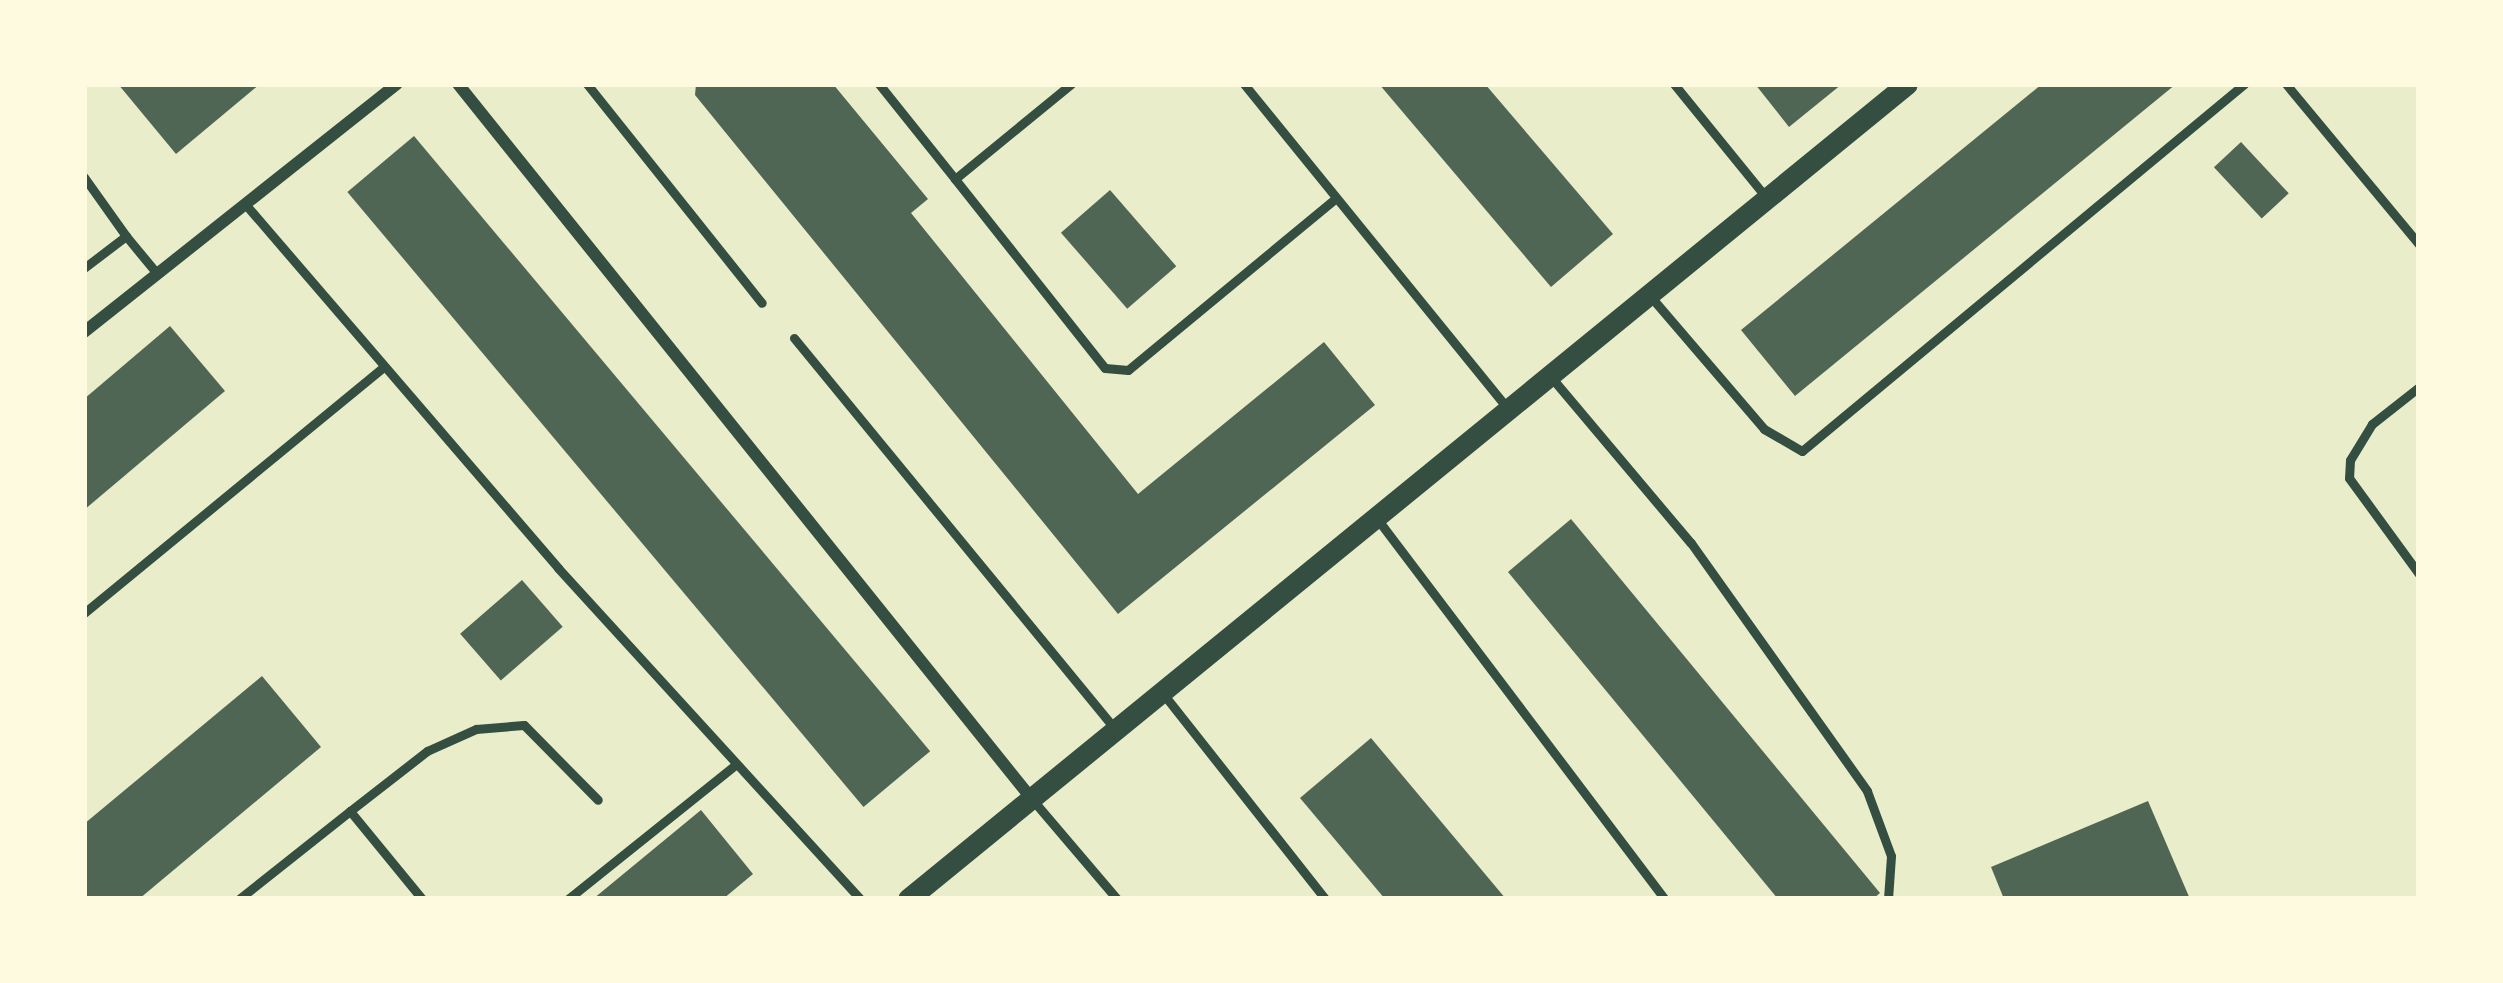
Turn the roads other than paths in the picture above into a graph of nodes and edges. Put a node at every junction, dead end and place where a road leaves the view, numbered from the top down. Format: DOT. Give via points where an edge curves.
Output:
graph roads {
  1 [pos="458,84"];
  2 [pos="587,84"];
  3 [pos="879,84"];
  4 [pos="1071,84"];
  5 [pos="1244,84"];
  6 [pos="1674,84"];
  7 [pos="1907,84"];
  8 [pos="2244,84"];
  9 [pos="2286,84"];
  10 [pos="389,87"];
  11 [pos="84,177"];
  12 [pos="956,179"];
  13 [pos="1765,196"];
  14 [pos="1335,199"];
  15 [pos="246,205"];
  16 [pos="126,236"];
  17 [pos="2419,244"];
  18 [pos="84,268"];
  19 [pos="154,270"];
  20 [pos="1646,291"];
  21 [pos="763,303"];
  22 [pos="84,332"];
  23 [pos="794,338"];
  24 [pos="382,368"];
  25 [pos="1547,373"];
  26 [pos="2419,387"];
  27 [pos="1507,406"];
  28 [pos="1374,515"];
  29 [pos="2419,574"];
  30 [pos="84,614"];
  31 [pos="1161,691"];
  32 [pos="1115,729"];
  33 [pos="734,766"];
  34 [pos="1031,798"];
  35 [pos="598,800"];
  36 [pos="350,812"];
  37 [pos="238,899"];
  38 [pos="422,899"];
  39 [pos="568,899"];
  40 [pos="860,899"];
  41 [pos="908,899"];
  42 [pos="1117,899"];
  43 [pos="1325,899"];
  44 [pos="1664,899"];
  45 [pos="1888,899"];
  1 -- 34 [label="street"];
  2 -- 21 [label="lane"];
  3 -- 12 [label="lane"];
  4 -- 12 [label="lane"];
  5 -- 14 [label="lane"];
  6 -- 13 [label="lane"];
  7 -- 13 [label="street"];
  8 -- 20 [label="lane" via="1802,451 1764,430"];
  9 -- 17 [label="lane"];
  10 -- 15 [label="street"];
  11 -- 16 [label="lane"];
  12 -- 14 [label="lane" via="1115,370 1128,370"];
  13 -- 20 [label="street"];
  14 -- 27 [label="lane"];
  15 -- 19 [label="street"];
  15 -- 24 [label="lane"];
  16 -- 18 [label="lane"];
  16 -- 19 [label="lane"];
  19 -- 22 [label="street"];
  20 -- 25 [label="street"];
  23 -- 32 [label="lane"];
  24 -- 30 [label="lane"];
  24 -- 33 [label="lane"];
  25 -- 27 [label="street"];
  25 -- 45 [label="lane" via="1691,542 1867,790 1891,856"];
  26 -- 29 [label="lane" via="2372,424 2349,478"];
  27 -- 28 [label="street"];
  28 -- 31 [label="street"];
  28 -- 44 [label="lane"];
  31 -- 32 [label="street"];
  31 -- 43 [label="lane"];
  32 -- 34 [label="street"];
  33 -- 39 [label="lane"];
  33 -- 40 [label="lane"];
  34 -- 41 [label="street"];
  34 -- 42 [label="lane"];
  35 -- 36 [label="lane" via="524,725 476,729 427,751"];
  36 -- 37 [label="lane"];
  36 -- 38 [label="lane"];
}
